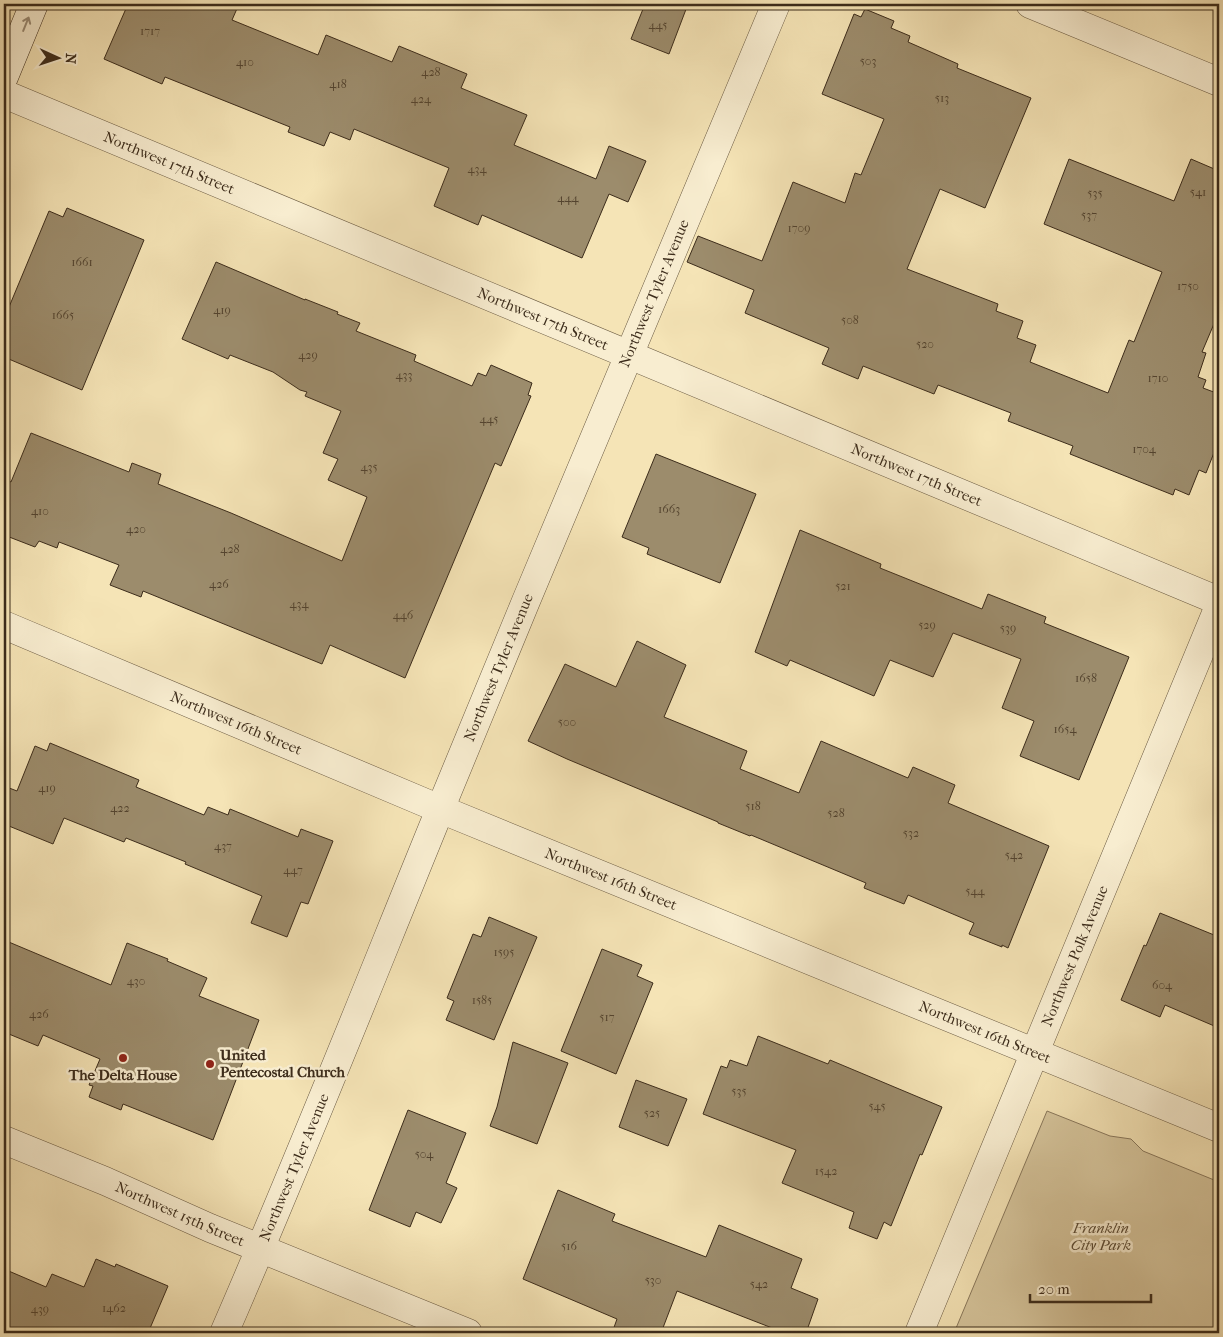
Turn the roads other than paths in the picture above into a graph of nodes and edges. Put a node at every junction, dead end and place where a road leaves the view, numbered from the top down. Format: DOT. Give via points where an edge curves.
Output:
graph roads {
  1 [pos="34,4"];
  2 [pos="776,4"];
  3 [pos="1030,4"];
  4 [pos="4,77"];
  5 [pos="1219,82"];
  6 [pos="4,94"];
  7 [pos="629,354"];
  8 [pos="1219,601"];
  9 [pos="1219,606"];
  10 [pos="4,625"];
  11 [pos="440,809"];
  12 [pos="1035,1052"];
  13 [pos="1219,1128"];
  14 [pos="4,1140"];
  15 [pos="261,1248"];
  16 [pos="224,1333"];
  17 [pos="468,1333"];
  18 [pos="919,1333"];
  4 -- 1 [label="street, one-way"];
  2 -- 7 [label="street, Northwest Tyler Avenue"];
  3 -- 5 [label="street"];
  6 -- 7 [label="street, Northwest 17th Street"];
  7 -- 8 [label="street, Northwest 17th Street"];
  7 -- 11 [label="street, Northwest Tyler Avenue"];
  9 -- 12 [label="street, Northwest Polk Avenue"];
  10 -- 11 [label="street, Northwest 16th Street"];
  11 -- 12 [label="street, Northwest 16th Street"];
  11 -- 15 [label="street, Northwest Tyler Avenue"];
  12 -- 13 [label="street, Northwest 16th Street"];
  12 -- 18 [label="street, Northwest Polk Avenue"];
  14 -- 15 [label="street, Northwest 15th Street"];
  15 -- 16 [label="street, Northwest Tyler Avenue"];
  15 -- 17 [label="street, Northwest 15th Street"];
}
